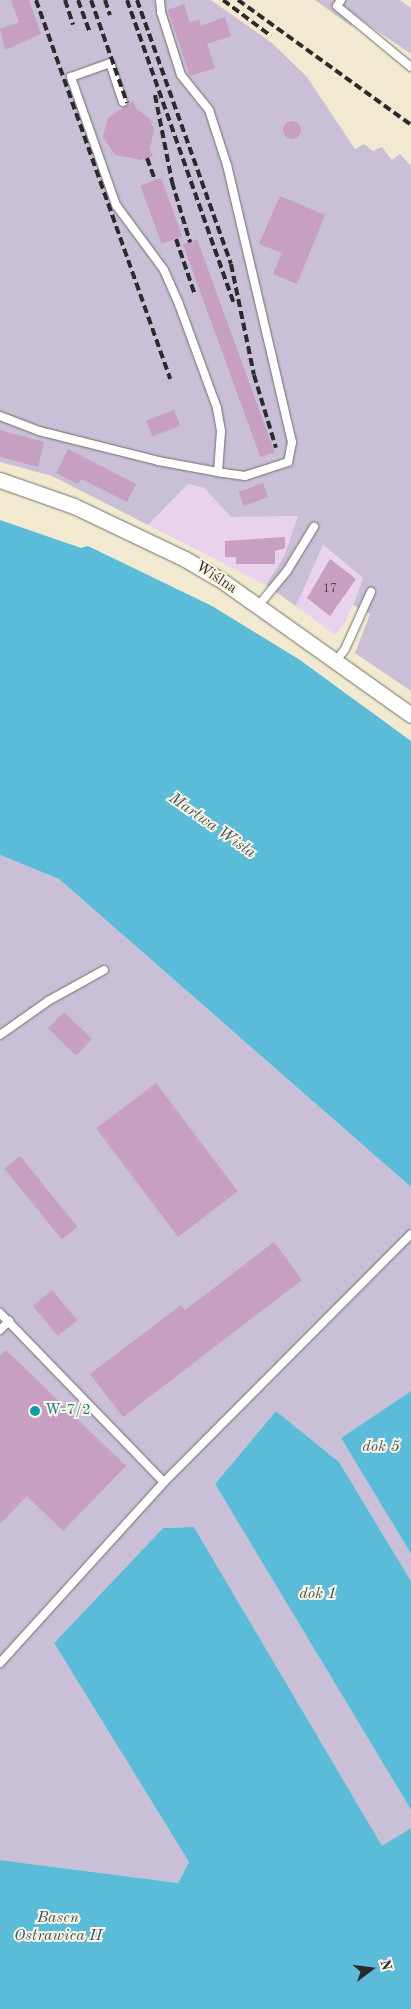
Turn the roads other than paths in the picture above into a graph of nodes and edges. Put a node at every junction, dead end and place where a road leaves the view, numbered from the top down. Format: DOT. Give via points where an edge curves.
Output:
graph roads {
  1 [pos="160,0"];
  2 [pos="341,0"];
  3 [pos="411,67"];
  4 [pos="123,102"];
  5 [pos="0,416"];
  6 [pos="218,472"];
  7 [pos="0,480"];
  8 [pos="314,528"];
  9 [pos="370,592"];
  10 [pos="258,606"];
  11 [pos="335,662"];
  12 [pos="411,715"];
  13 [pos="104,970"];
  14 [pos="0,1035"];
  15 [pos="411,1234"];
  16 [pos="0,1313"];
  17 [pos="8,1322"];
  18 [pos="0,1330"];
  19 [pos="164,1482"];
  20 [pos="0,1663"];
  1 -- 6 [label="lane" via="182,75 209,110 227,165 292,442 288,462 245,476"];
  2 -- 3 [label="lane" via="337,6"];
  4 -- 6 [label="lane" via="110,63 71,77 116,205 164,270 179,304 217,408 221,431"];
  5 -- 6 [label="lane" via="39,431"];
  7 -- 10 [label="street, Wiślna" via="74,506 185,559"];
  8 -- 10 [label="lane" via="287,571"];
  9 -- 11 [label="lane" via="345,649"];
  10 -- 11 [label="street, Wiślna"];
  11 -- 12 [label="street, Wiślna"];
  13 -- 14 [label="lane" via="48,1000"];
  15 -- 19 [label="lane"];
  16 -- 17 [label="lane"];
  17 -- 18 [label="lane"];
  17 -- 19 [label="lane"];
  19 -- 20 [label="lane"];
}
